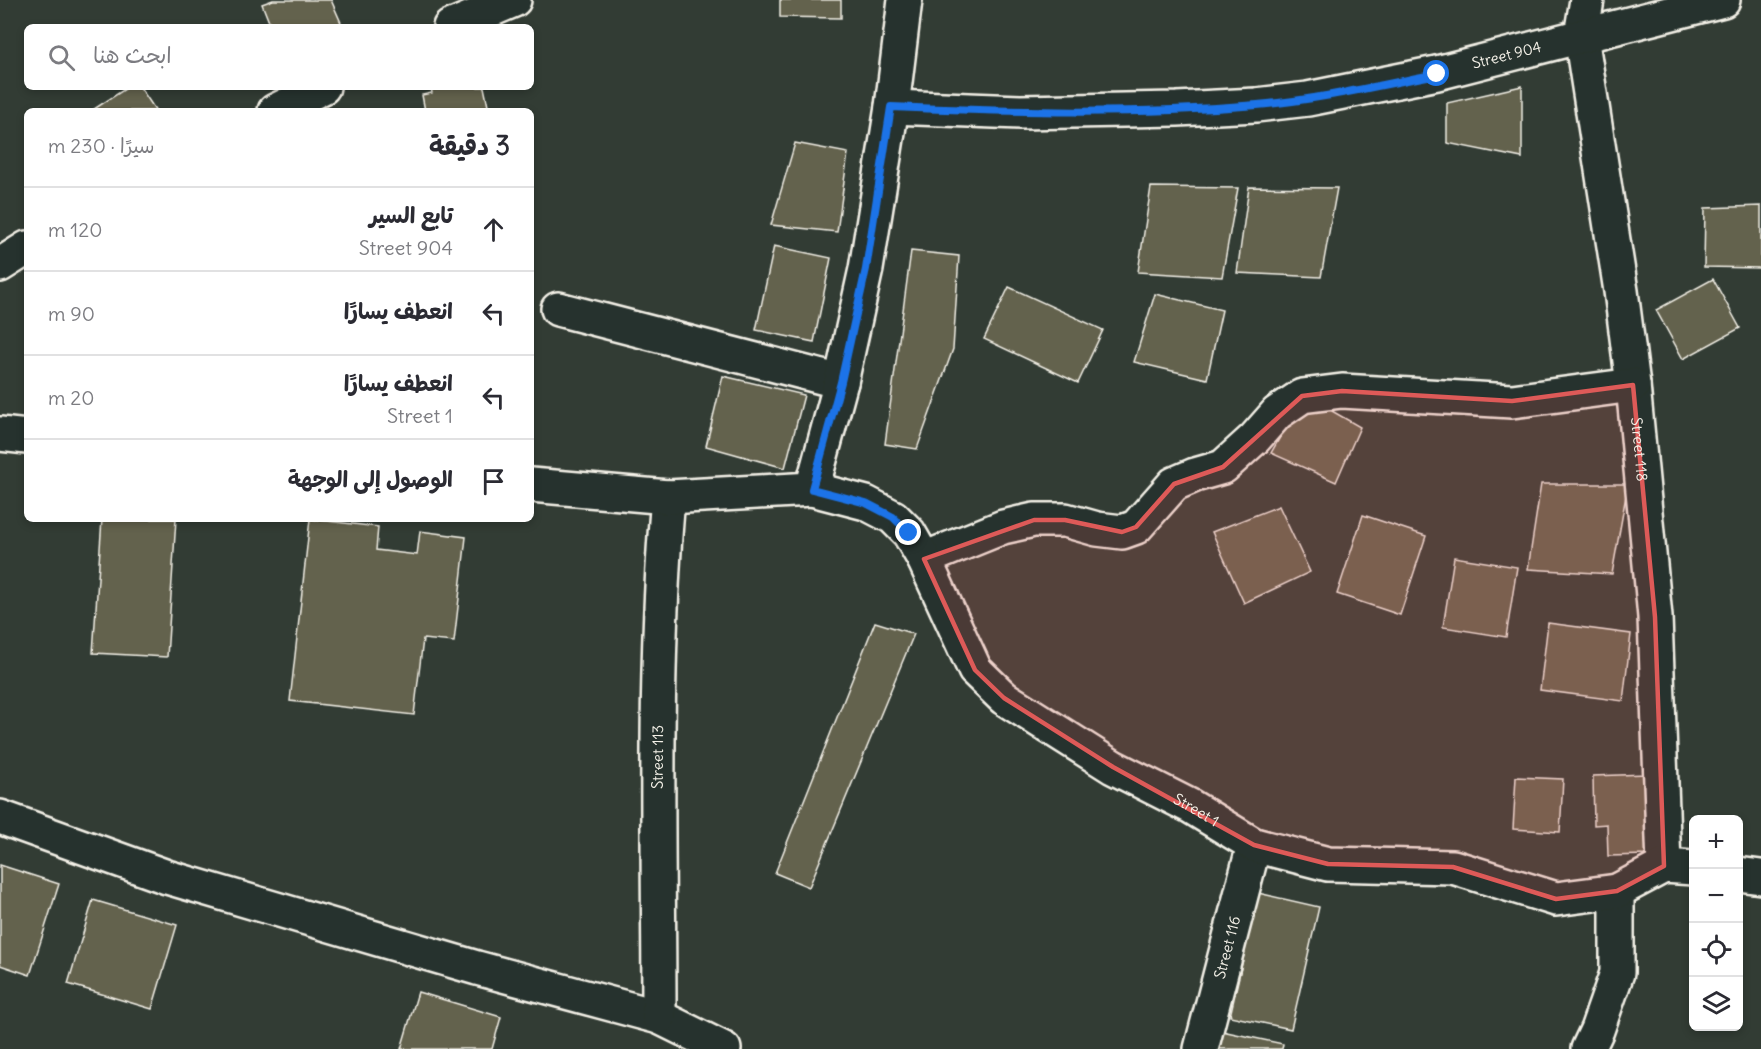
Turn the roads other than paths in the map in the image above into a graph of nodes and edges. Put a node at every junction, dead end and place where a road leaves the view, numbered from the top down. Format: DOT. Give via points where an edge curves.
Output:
graph roads {
  1 [pos="514,0"];
  2 [pos="905,0"];
  3 [pos="1587,0"];
  4 [pos="1723,0"];
  5 [pos="457,24"];
  6 [pos="1581,36"];
  7 [pos="317,90"];
  8 [pos="891,107"];
  9 [pos="281,108"];
  10 [pos="24,250"];
  11 [pos="0,265"];
  12 [pos="558,309"];
  13 [pos="841,382"];
  14 [pos="1633,385"];
  15 [pos="0,434"];
  16 [pos="24,437"];
  17 [pos="534,485"];
  18 [pos="812,489"];
  19 [pos="668,497"];
  20 [pos="924,559"];
  21 [pos="0,817"];
  22 [pos="1254,845"];
  23 [pos="1679,867"];
  24 [pos="1743,875"];
  25 [pos="1761,877"];
  26 [pos="1617,891"];
  27 [pos="659,1017"];
  28 [pos="724,1049"];
  29 [pos="1201,1049"];
  30 [pos="1588,1049"];
  1 -- 5 [label="street"];
  2 -- 8 [label="street"];
  3 -- 6 [label="street, Street 118"];
  4 -- 6 [label="street, Street 904"];
  6 -- 8 [label="street, Street 904" via="1437,74 1256,105 1020,112"];
  6 -- 14 [label="street, Street 118"];
  7 -- 9 [label="street"];
  8 -- 13 [label="street" via="866,269"];
  10 -- 11 [label="street"];
  12 -- 13 [label="street"];
  13 -- 18 [label="street"];
  14 -- 20 [label="street" via="1512,401 1342,391 1302,396 1277,413 1223,467 1174,484 1136,527 1122,532 1065,520 1034,520 1003,527"];
  14 -- 23 [label="street, Street 118"];
  15 -- 16 [label="street"];
  17 -- 19 [label="street, Street 1"];
  18 -- 19 [label="street, Street 1"];
  18 -- 20 [label="street, Street 1" via="866,503 893,517 909,533"];
  19 -- 27 [label="street, Street 113" via="658,699"];
  20 -- 22 [label="street, Street 1" via="975,670 1004,698 1113,767 1190,806"];
  21 -- 27 [label="street" via="167,877"];
  22 -- 26 [label="street, Street 1" via="1328,864 1452,867 1556,899"];
  22 -- 29 [label="street, Street 116"];
  23 -- 26 [label="street, Street 1"];
  24 -- 25 [label="street"];
  26 -- 30 [label="street" via="1617,973"];
  27 -- 28 [label="street"];
}
